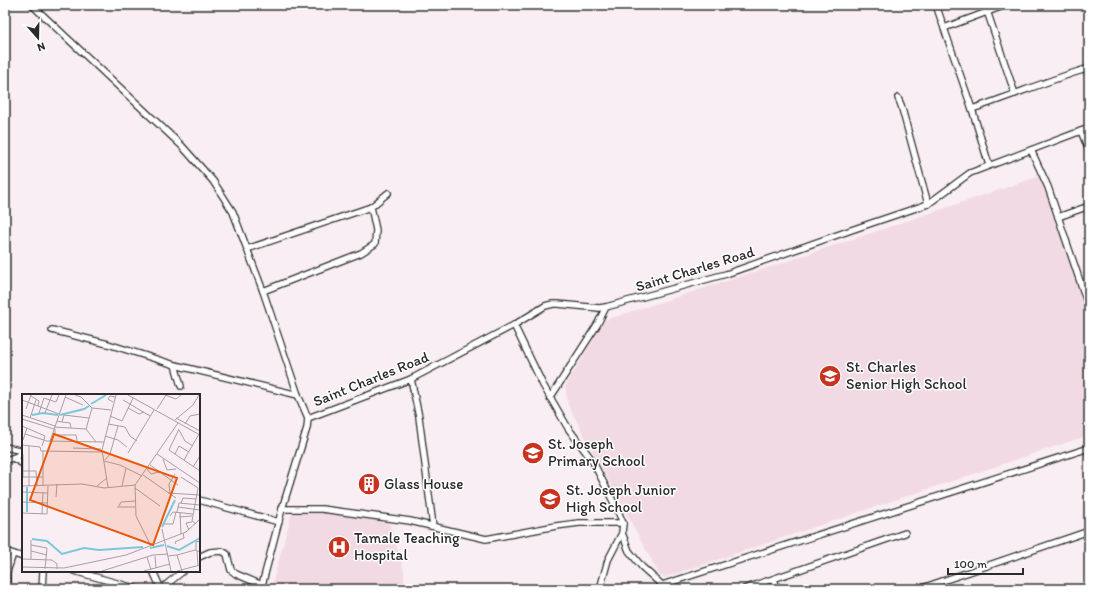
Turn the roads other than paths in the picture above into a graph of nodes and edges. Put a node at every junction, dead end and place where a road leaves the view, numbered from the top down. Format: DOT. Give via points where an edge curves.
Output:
graph roads {
  1 [pos="32,5"];
  2 [pos="936,5"];
  3 [pos="985,5"];
  4 [pos="1006,5"];
  5 [pos="988,12"];
  6 [pos="944,28"];
  7 [pos="1089,68"];
  8 [pos="1015,94"];
  9 [pos="898,98"];
  10 [pos="972,109"];
  11 [pos="1089,128"];
  12 [pos="1081,131"];
  13 [pos="1031,150"];
  14 [pos="1089,151"];
  15 [pos="989,165"];
  16 [pos="388,193"];
  17 [pos="928,204"];
  18 [pos="1089,206"];
  19 [pos="371,207"];
  20 [pos="1058,218"];
  21 [pos="247,249"];
  22 [pos="263,291"];
  23 [pos="606,307"];
  24 [pos="1089,308"];
  25 [pos="514,325"];
  26 [pos="52,330"];
  27 [pos="175,365"];
  28 [pos="411,379"];
  29 [pos="181,386"];
  30 [pos="298,395"];
  31 [pos="550,398"];
  32 [pos="308,418"];
  33 [pos="5,447"];
  34 [pos="1089,448"];
  35 [pos="22,452"];
  36 [pos="22,453"];
  37 [pos="13,458"];
  38 [pos="5,460"];
  39 [pos="22,463"];
  40 [pos="200,500"];
  41 [pos="282,509"];
  42 [pos="279,522"];
  43 [pos="622,523"];
  44 [pos="433,526"];
  45 [pos="1089,531"];
  46 [pos="622,533"];
  47 [pos="905,533"];
  48 [pos="5,551"];
  49 [pos="13,554"];
  50 [pos="22,557"];
  51 [pos="200,557"];
  52 [pos="43,572"];
  53 [pos="77,572"];
  54 [pos="98,572"];
  55 [pos="153,572"];
  56 [pos="182,572"];
  57 [pos="101,579"];
  58 [pos="774,579"];
  59 [pos="261,587"];
  60 [pos="663,587"];
  61 [pos="7,589"];
  62 [pos="42,589"];
  63 [pos="138,589"];
  64 [pos="161,589"];
  65 [pos="600,589"];
  66 [pos="744,589"];
  67 [pos="777,589"];
  68 [pos="919,589"];
  1 -- 21 [label="street" via="197,162 233,212"];
  2 -- 6 [label="street"];
  3 -- 5 [label="street"];
  4 -- 5 [label="street"];
  5 -- 6 [label="street"];
  5 -- 8 [label="street"];
  6 -- 10 [label="street"];
  7 -- 8 [label="street"];
  8 -- 10 [label="street"];
  9 -- 17 [label="street"];
  10 -- 15 [label="street"];
  11 -- 12 [label="street, Saint Charles Road"];
  12 -- 13 [label="street, Saint Charles Road"];
  12 -- 14 [label="street"];
  13 -- 15 [label="street, Saint Charles Road"];
  13 -- 20 [label="street" via="1046,182"];
  15 -- 17 [label="street, Saint Charles Road" via="970,173"];
  16 -- 19 [label="street"];
  17 -- 23 [label="street, Saint Charles Road" via="726,274"];
  18 -- 20 [label="street"];
  19 -- 21 [label="street"];
  19 -- 22 [label="street" via="376,230 375,244 361,253"];
  20 -- 24 [label="street"];
  21 -- 22 [label="street"];
  22 -- 30 [label="street"];
  23 -- 25 [label="street, Saint Charles Road" via="553,304 545,306"];
  23 -- 31 [label="street"];
  25 -- 28 [label="street, Saint Charles Road"];
  25 -- 31 [label="street"];
  26 -- 27 [label="street"];
  27 -- 29 [label="street"];
  27 -- 30 [label="street"];
  28 -- 32 [label="street, Saint Charles Road"];
  28 -- 44 [label="street" via="420,417"];
  30 -- 32 [label="street"];
  31 -- 43 [label="street" via="592,460 621,516"];
  32 -- 41 [label="street"];
  33 -- 35 [label="street"];
  34 -- 60 [label="street"];
  36 -- 37 [label="street"];
  37 -- 38 [label="street"];
  37 -- 39 [label="street"];
  40 -- 42 [label="street"];
  41 -- 42 [label="street"];
  41 -- 44 [label="street" via="322,509"];
  42 -- 59 [label="street"];
  43 -- 44 [label="street" via="571,524 486,539"];
  43 -- 46 [label="street"];
  45 -- 68 [label="street"];
  46 -- 60 [label="street" via="629,551"];
  46 -- 65 [label="street" via="608,560"];
  47 -- 58 [label="street"];
  48 -- 49 [label="street"];
  49 -- 50 [label="street"];
  49 -- 61 [label="street" via="7,572"];
  51 -- 59 [label="street" via="222,551 227,554 231,570"];
  52 -- 62 [label="street"];
  53 -- 57 [label="street"];
  54 -- 57 [label="street"];
  55 -- 64 [label="street"];
  56 -- 64 [label="street"];
  57 -- 63 [label="street"];
  58 -- 66 [label="street"];
  58 -- 67 [label="street"];
}
